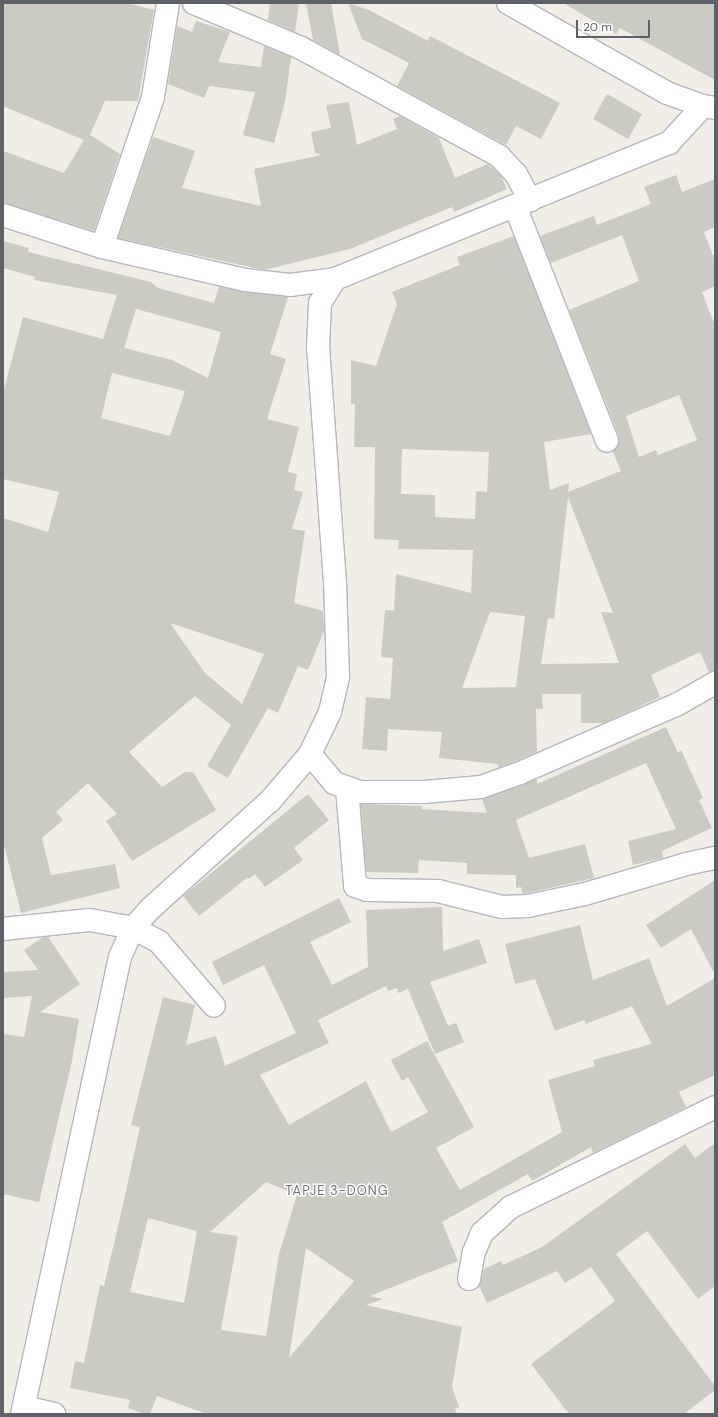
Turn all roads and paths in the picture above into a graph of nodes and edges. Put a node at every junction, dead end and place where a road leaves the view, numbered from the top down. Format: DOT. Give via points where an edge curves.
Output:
graph roads {
  1 [pos="168,3"];
  2 [pos="194,3"];
  3 [pos="508,3"];
  4 [pos="709,107"];
  5 [pos="522,203"];
  6 [pos="3,215"];
  7 [pos="102,247"];
  8 [pos="335,279"];
  9 [pos="606,441"];
  10 [pos="715,683"];
  11 [pos="310,754"];
  12 [pos="347,788"];
  13 [pos="715,858"];
  14 [pos="5,924"];
  15 [pos="133,928"];
  16 [pos="214,1006"];
  17 [pos="715,1107"];
  18 [pos="469,1279"];
  19 [pos="23,1411"];
  20 [pos="54,1414"];
  1 -- 7 [label="street" via="153,97"];
  2 -- 5 [label="street" via="301,48 499,156 516,174"];
  3 -- 4 [label="street" via="667,93"];
  4 -- 5 [label="street" via="669,144"];
  5 -- 8 [label="street"];
  5 -- 9 [label="street"];
  6 -- 7 [label="street"];
  7 -- 8 [label="street" via="245,280 290,285"];
  8 -- 11 [label="street" via="320,303 318,348 335,577 338,676 330,712"];
  10 -- 12 [label="street" via="678,704 520,773 481,787 424,792 360,792"];
  11 -- 12 [label="street" via="334,783"];
  11 -- 15 [label="street" via="270,801 151,908"];
  12 -- 13 [label="street" via="355,886 367,890 438,891 502,907 528,906 586,894 686,864"];
  14 -- 15 [label="street" via="90,920"];
  15 -- 16 [label="street" via="159,942"];
  15 -- 19 [label="street" via="120,957"];
  17 -- 18 [label="street" via="510,1207 482,1233 474,1252"];
  19 -- 20 [label="street"];
}
